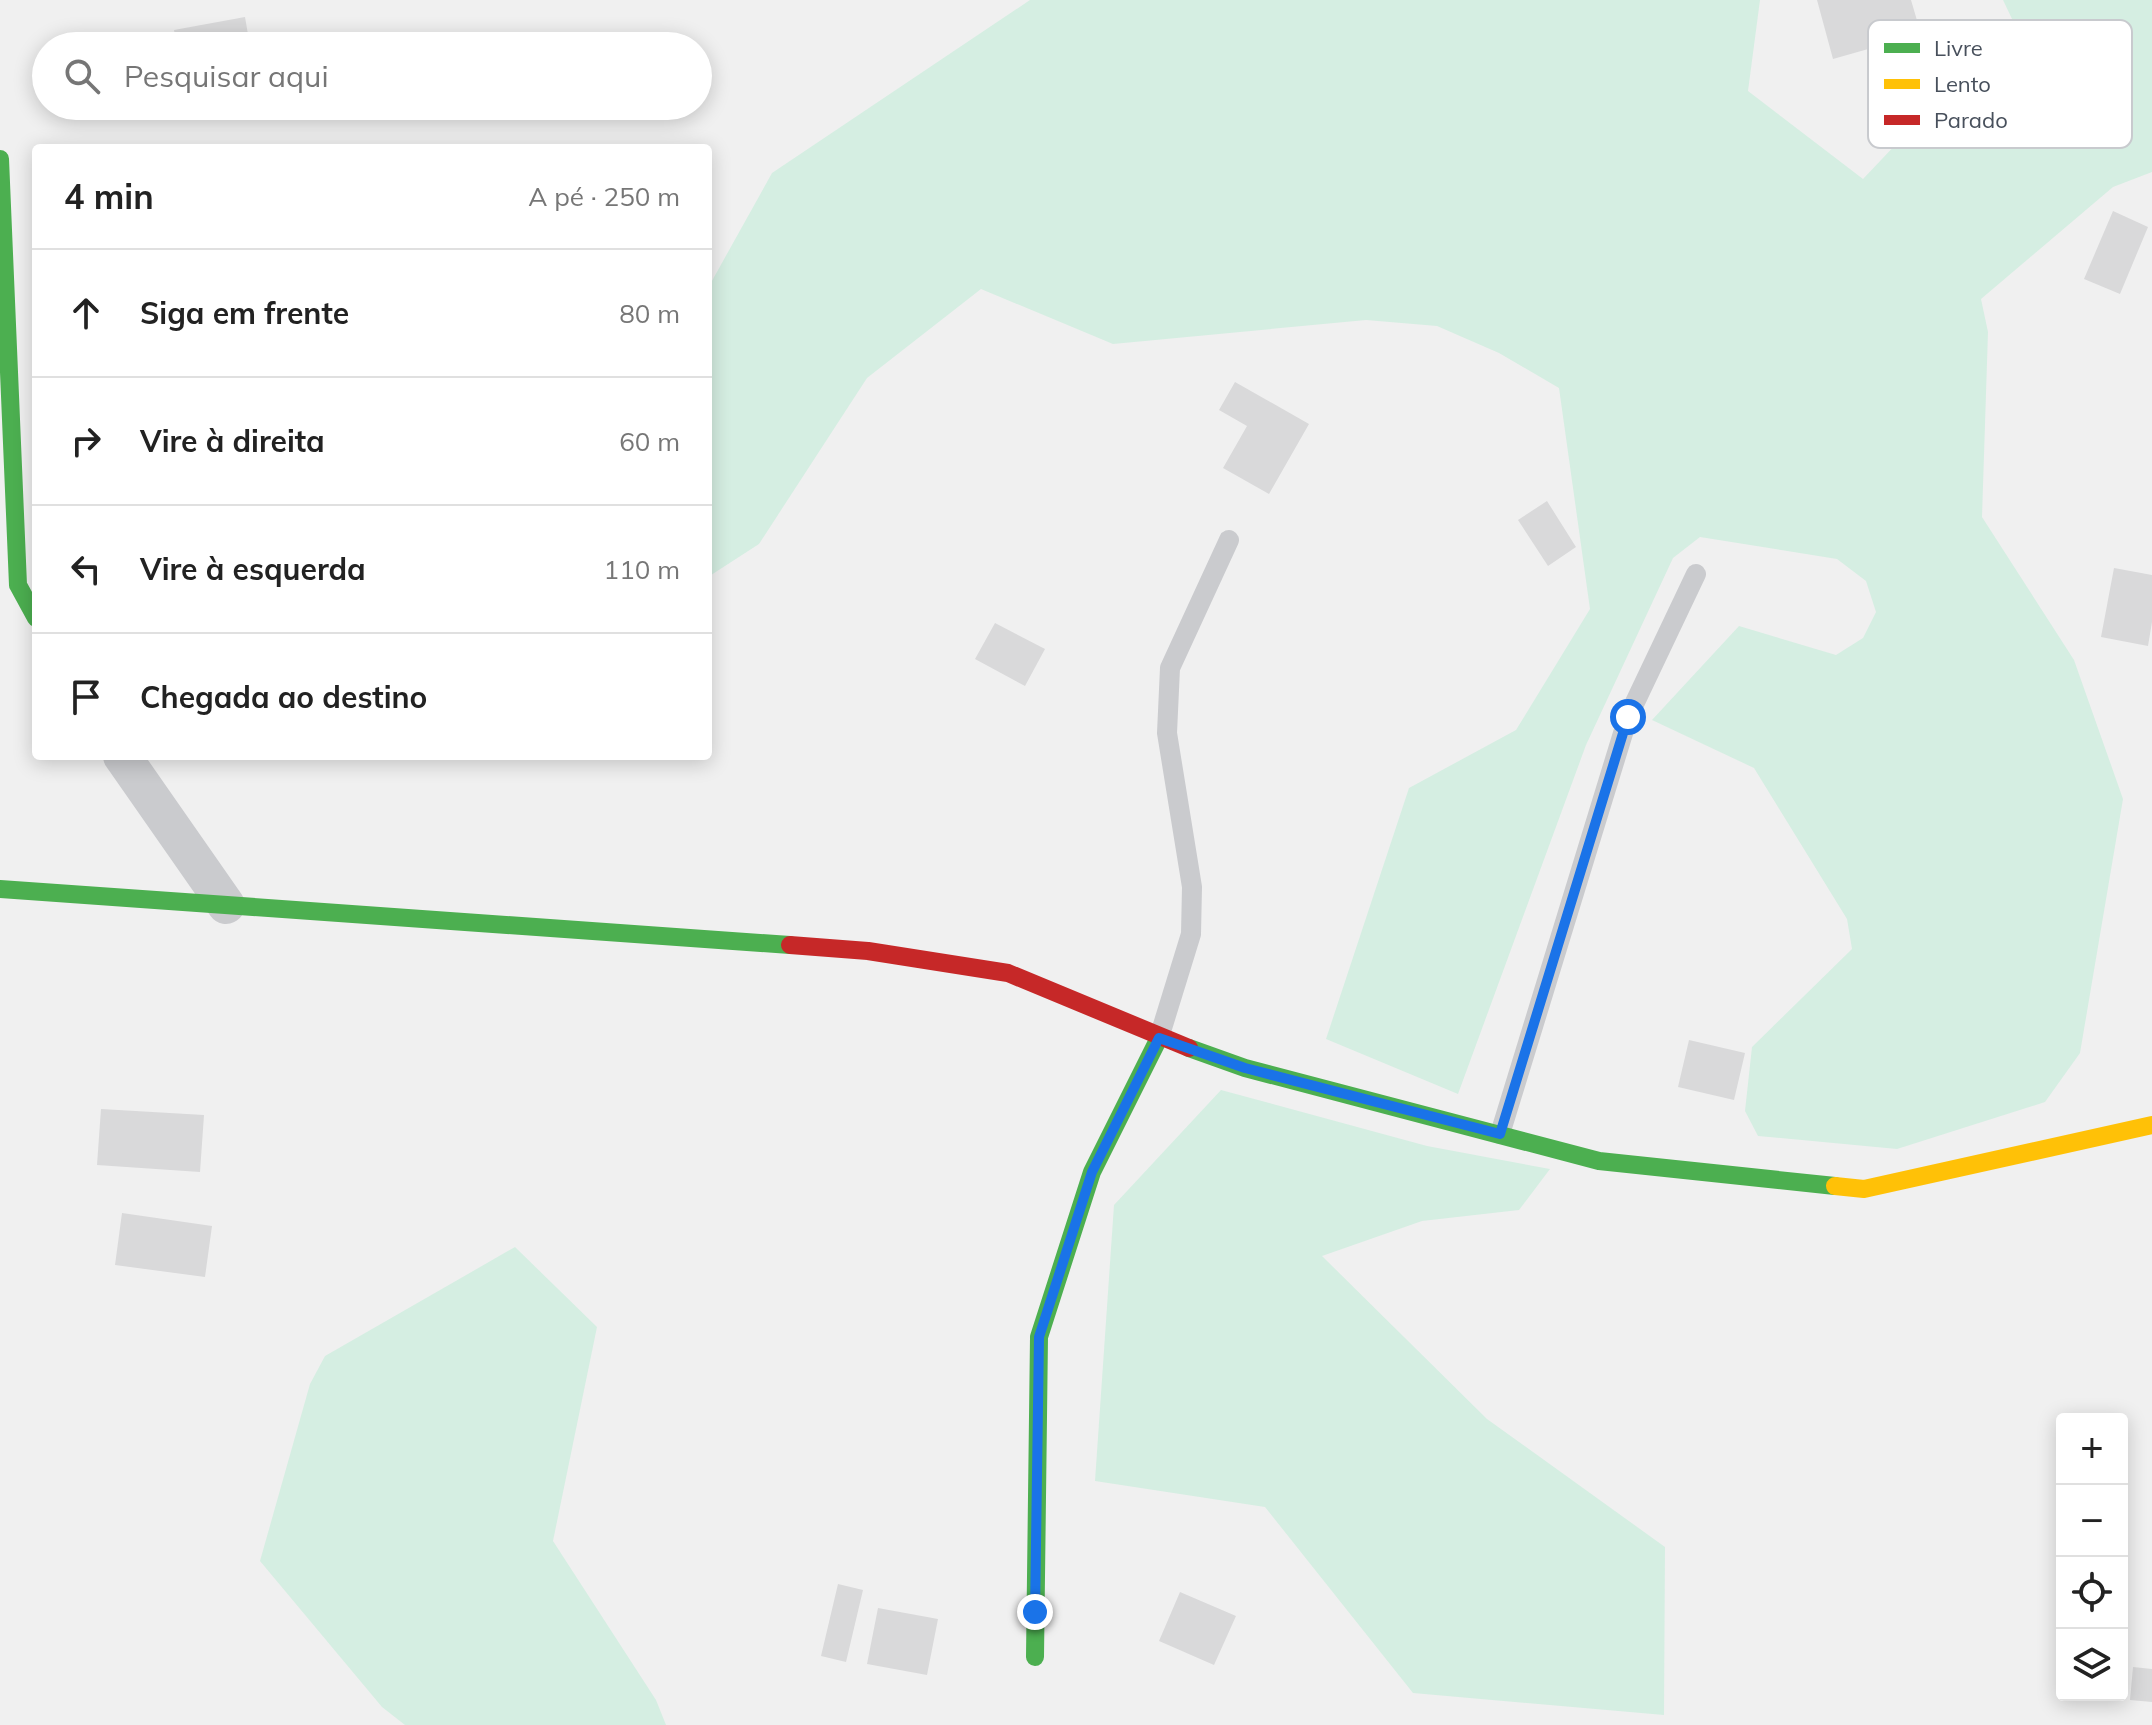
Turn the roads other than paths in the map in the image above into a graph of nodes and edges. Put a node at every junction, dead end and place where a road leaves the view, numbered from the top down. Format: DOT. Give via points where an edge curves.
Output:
graph roads {
  1 [pos="0,159"];
  2 [pos="1229,540"];
  3 [pos="1696,574"];
  4 [pos="32,611"];
  5 [pos="125,760"];
  6 [pos="0,889"];
  7 [pos="226,905"];
  8 [pos="1159,1038"];
  9 [pos="2152,1125"];
  10 [pos="1500,1134"];
  11 [pos="1035,1657"];
  1 -- 4 [label="street" via="18,585"];
  2 -- 8 [label="lane" via="1170,668 1167,733 1192,903 1191,934"];
  3 -- 10 [label="lane" via="1628,717"];
  5 -- 7 [label="street"];
  6 -- 7 [label="street"];
  7 -- 8 [label="street" via="868,951 1008,973"];
  8 -- 10 [label="street" via="1245,1068"];
  8 -- 11 [label="street" via="1092,1172 1039,1337"];
  9 -- 10 [label="street" via="1864,1189 1599,1161"];
}
